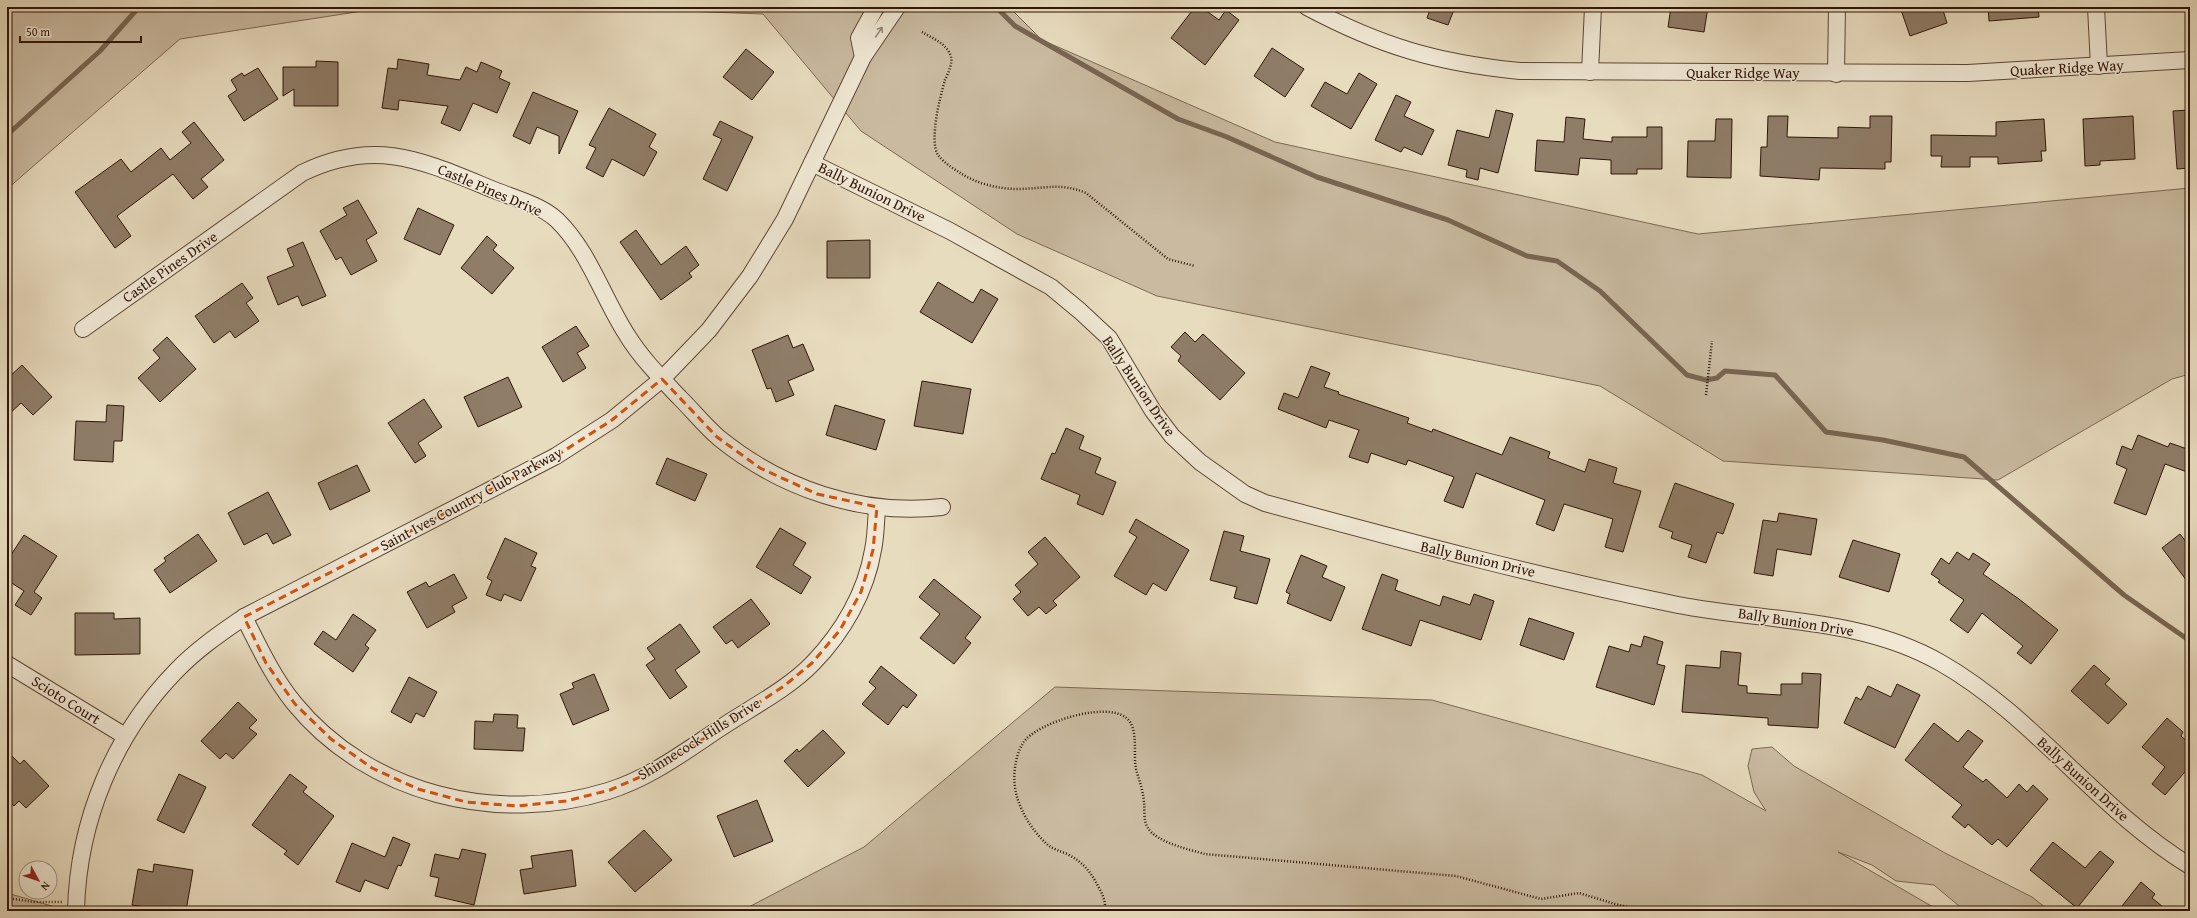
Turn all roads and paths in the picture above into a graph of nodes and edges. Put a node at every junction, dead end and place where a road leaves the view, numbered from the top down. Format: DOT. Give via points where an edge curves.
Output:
graph roads {
  1 [pos="876,7"];
  2 [pos="897,7"];
  3 [pos="1307,7"];
  4 [pos="1593,7"];
  5 [pos="1837,7"];
  6 [pos="2096,7"];
  7 [pos="922,32"];
  8 [pos="863,57"];
  9 [pos="2190,60"];
  10 [pos="2099,66"];
  11 [pos="1590,72"];
  12 [pos="1836,74"];
  13 [pos="812,163"];
  14 [pos="1195,266"];
  15 [pos="83,329"];
  16 [pos="1712,341"];
  17 [pos="662,379"];
  18 [pos="1706,395"];
  19 [pos="877,507"];
  20 [pos="942,507"];
  21 [pos="244,617"];
  22 [pos="7,664"];
  23 [pos="125,736"];
  24 [pos="2190,866"];
  25 [pos="7,898"];
  26 [pos="63,902"];
  27 [pos="76,911"];
  28 [pos="1105,911"];
  29 [pos="1647,911"];
  1 -- 8 [label="street" via="859,38"];
  8 -- 2 [label="street, Saint Ives Country Club Parkway, one-way"];
  3 -- 11 [label="street, Quaker Ridge Way" via="1389,46 1434,59 1481,68"];
  4 -- 11 [label="street"];
  5 -- 12 [label="street"];
  6 -- 10 [label="street"];
  7 -- 14 [label="path" via="942,44 951,60 935,129 935,145 944,162 964,175 992,186 1017,189 1059,186 1086,193 1168,259"];
  8 -- 13 [label="street, Saint Ives Country Club Parkway"];
  9 -- 10 [label="street, Quaker Ridge Way"];
  10 -- 12 [label="street, Quaker Ridge Way" via="1968,73"];
  11 -- 12 [label="street, Quaker Ridge Way"];
  13 -- 17 [label="street, Saint Ives Country Club Parkway" via="785,219 750,276 709,330"];
  13 -- 24 [label="street, Bally Bunion Drive" via="950,231 1051,287 1109,338 1153,411 1172,436 1200,462 1245,494 1265,503 1444,552 1680,605 1816,623 1855,630 1895,642 1940,662 1985,691 2135,827"];
  15 -- 17 [label="street, Castle Pines Drive" via="302,174 320,164 343,157 389,154 429,164 536,207 556,219 576,243 627,336"];
  16 -- 18 [label="path"];
  17 -- 19 [label="street, Castle Pines Drive" via="717,437 760,468 817,494"];
  17 -- 21 [label="street, Saint Ives Country Club Parkway" via="612,420 556,456"];
  19 -- 20 [label="street, Castle Pines Drive" via="915,510"];
  19 -- 21 [label="street, Shinnecock Hills Drive" via="873,550 861,592 840,630 812,663 784,686 656,770 610,790 566,802 516,806 466,802 418,789 372,768 331,739 295,704 266,663"];
  21 -- 23 [label="street, Saint Ives Country Club Parkway" via="210,641 178,669 149,701"];
  22 -- 23 [label="street, Scioto Court"];
  23 -- 27 [label="street, Saint Ives Country Club Parkway" via="102,783 85,834"];
  25 -- 26 [label="path" via="34,902"];
  28 -- 29 [label="path" via="1101,891 1085,864 1048,845 1026,818 1020,806 1014,781 1019,751 1031,734 1089,712 1112,713 1129,720 1134,730 1135,760 1148,829 1167,842 1182,848 1205,854 1456,876 1541,899 1579,893"];
}
